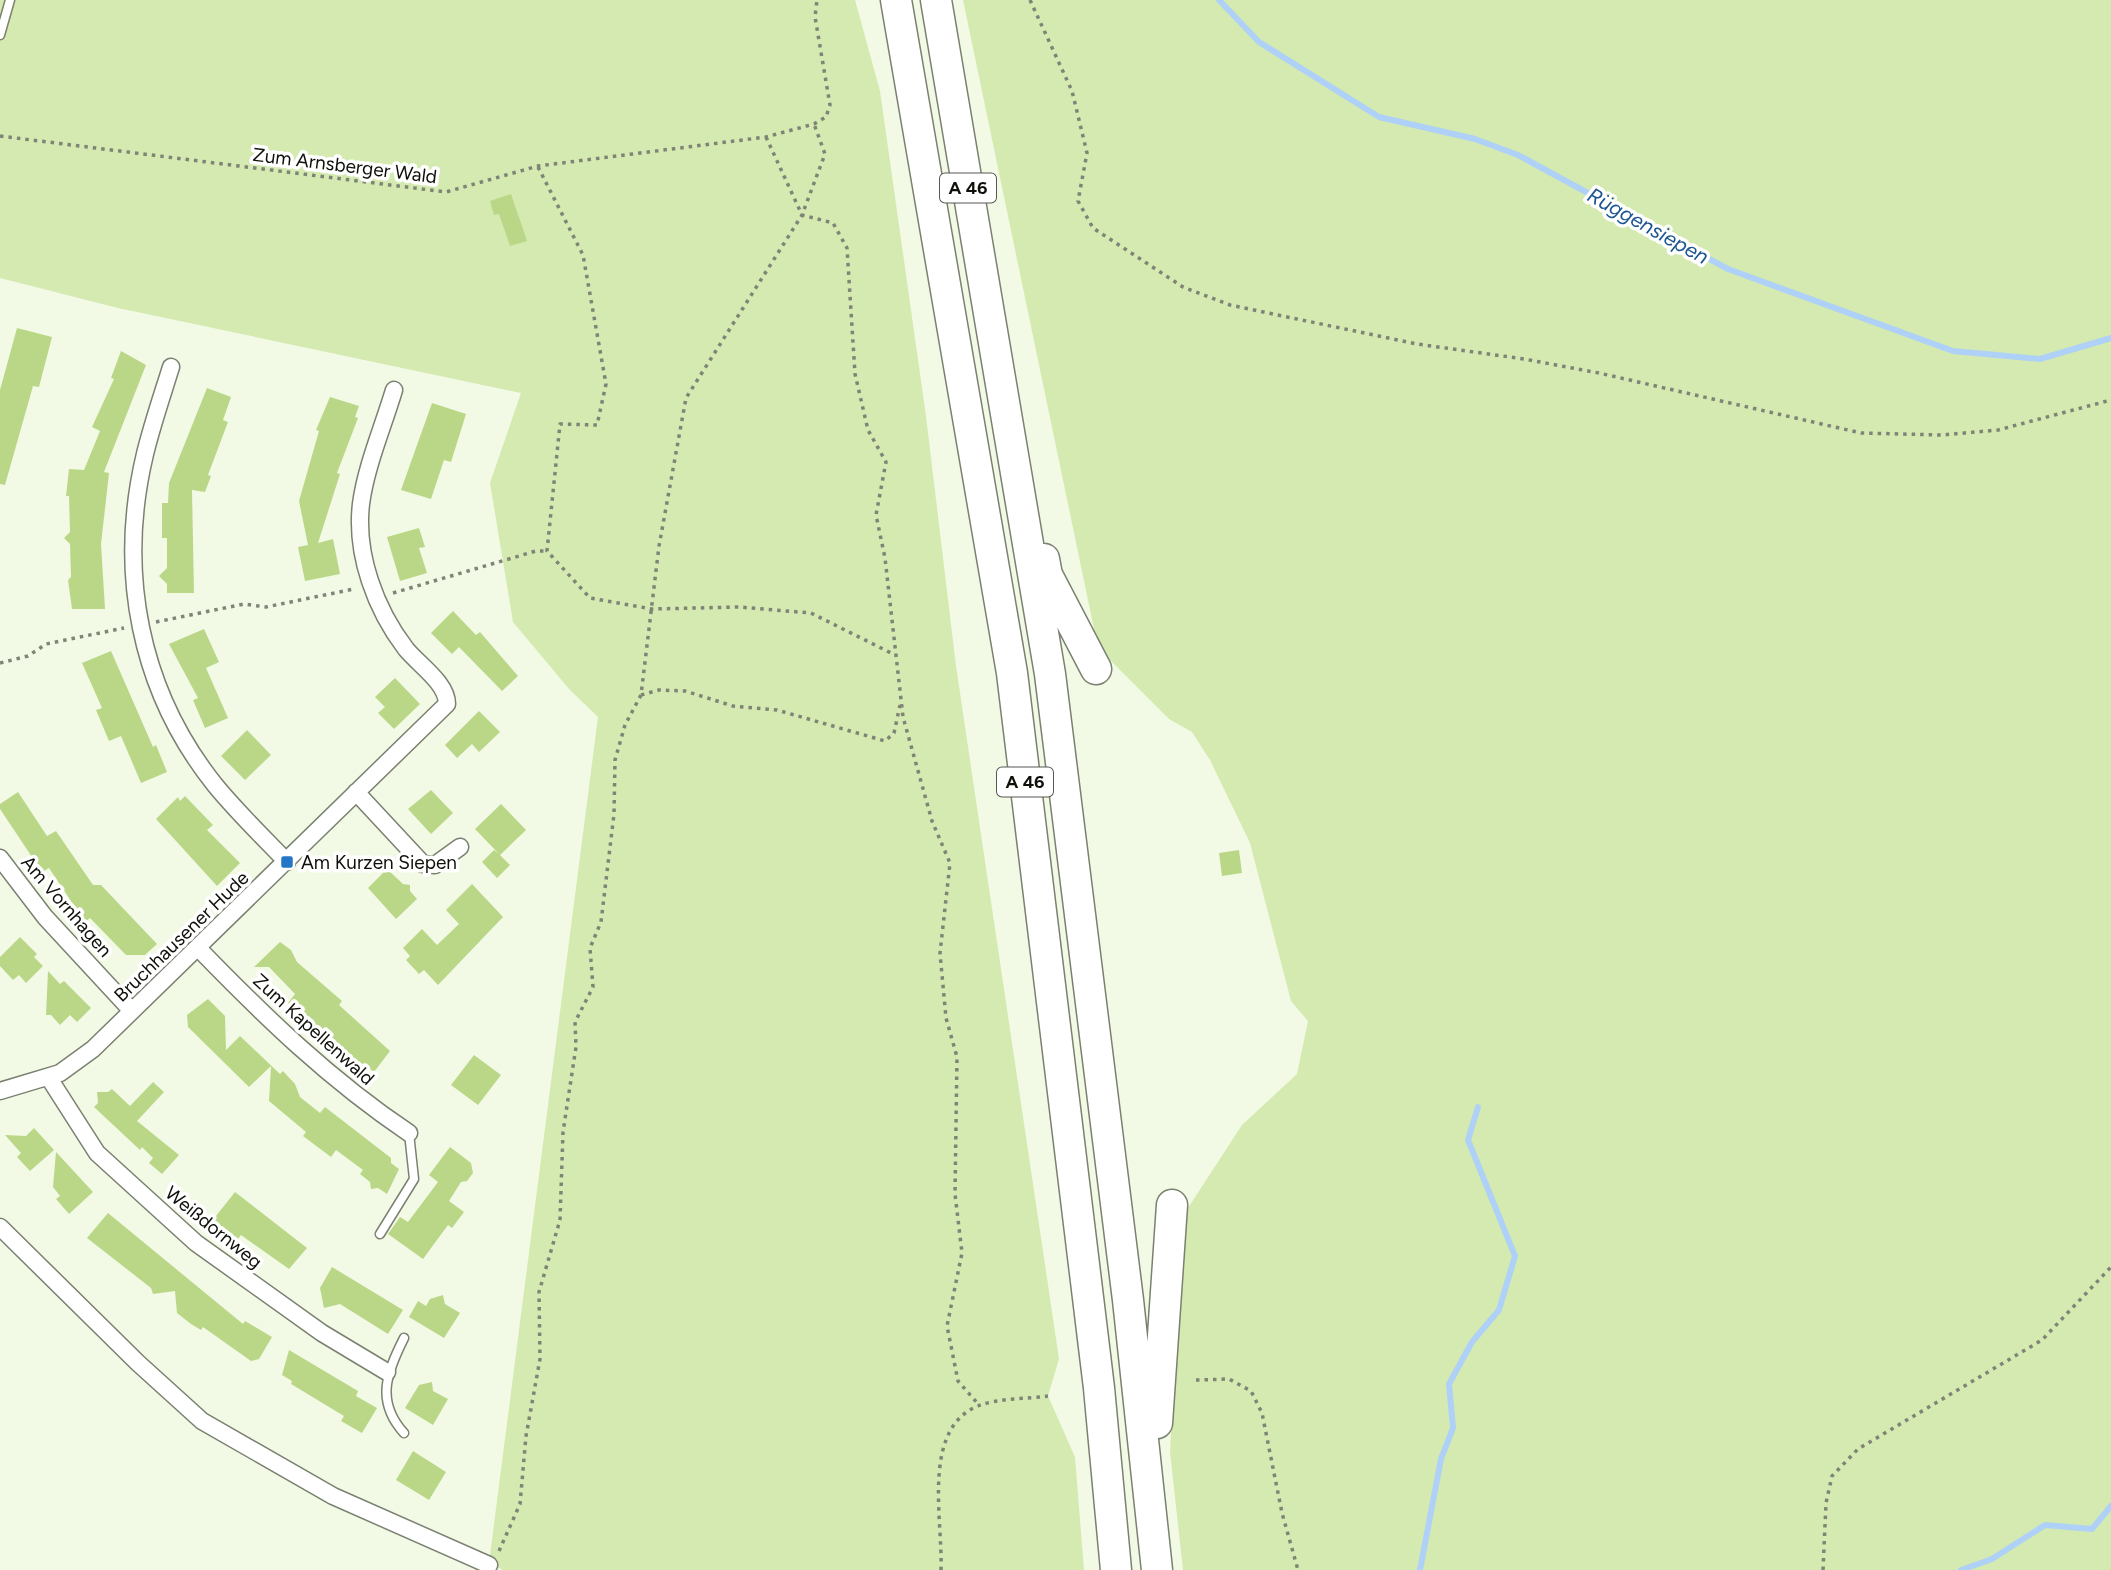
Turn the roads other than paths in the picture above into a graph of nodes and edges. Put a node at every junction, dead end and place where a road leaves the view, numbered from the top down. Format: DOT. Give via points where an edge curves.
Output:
graph roads {
  1 [pos="10,0"];
  2 [pos="896,0"];
  3 [pos="936,0"];
  4 [pos="0,35"];
  5 [pos="172,367"];
  6 [pos="1000,377"];
  7 [pos="394,390"];
  8 [pos="1096,669"];
  9 [pos="356,792"];
  10 [pos="460,847"];
  11 [pos="0,858"];
  12 [pos="287,862"];
  13 [pos="199,949"];
  14 [pos="132,1011"];
  15 [pos="49,1078"];
  16 [pos="0,1091"];
  17 [pos="409,1133"];
  18 [pos="1172,1205"];
  19 [pos="0,1227"];
  20 [pos="380,1234"];
  21 [pos="404,1338"];
  22 [pos="387,1372"];
  23 [pos="404,1433"];
  24 [pos="1152,1504"];
  25 [pos="489,1564"];
  26 [pos="1116,1570"];
  27 [pos="1157,1570"];
  1 -- 4 [label="lane"];
  2 -- 26 [label="highway, A 46" via="1012,673 1099,1388"];
  3 -- 6 [label="highway, A 46"];
  5 -- 12 [label="street" via="145,452 133,518 132,574 139,625 152,673 177,731 216,786"];
  6 -- 8 [label="highway" via="1021,423 1047,575"];
  6 -- 24 [label="highway, A 46" via="1050,674"];
  7 -- 9 [label="street, Bruchhausener Hude" via="361,503 361,535 371,586 397,637 446,692 447,704"];
  9 -- 10 [label="street" via="423,864 435,865"];
  9 -- 12 [label="street, Bruchhausener Hude"];
  11 -- 14 [label="street, Am Vornhagen" via="45,918"];
  12 -- 13 [label="street, Bruchhausener Hude"];
  13 -- 14 [label="street, Bruchhausener Hude"];
  13 -- 17 [label="street, Zum Kapellenwald" via="315,1062"];
  14 -- 15 [label="street, Bruchhausener Hude" via="81,1060"];
  15 -- 16 [label="street, Bruchhausener Hude"];
  15 -- 22 [label="street, Weißdornweg" via="97,1153 196,1243 303,1320"];
  17 -- 20 [label="lane" via="414,1179"];
  18 -- 24 [label="highway"];
  19 -- 25 [label="street" via="202,1421 333,1496"];
  21 -- 22 [label="lane"];
  22 -- 23 [label="lane" via="394,1417"];
  24 -- 27 [label="highway, A 46"];
}
